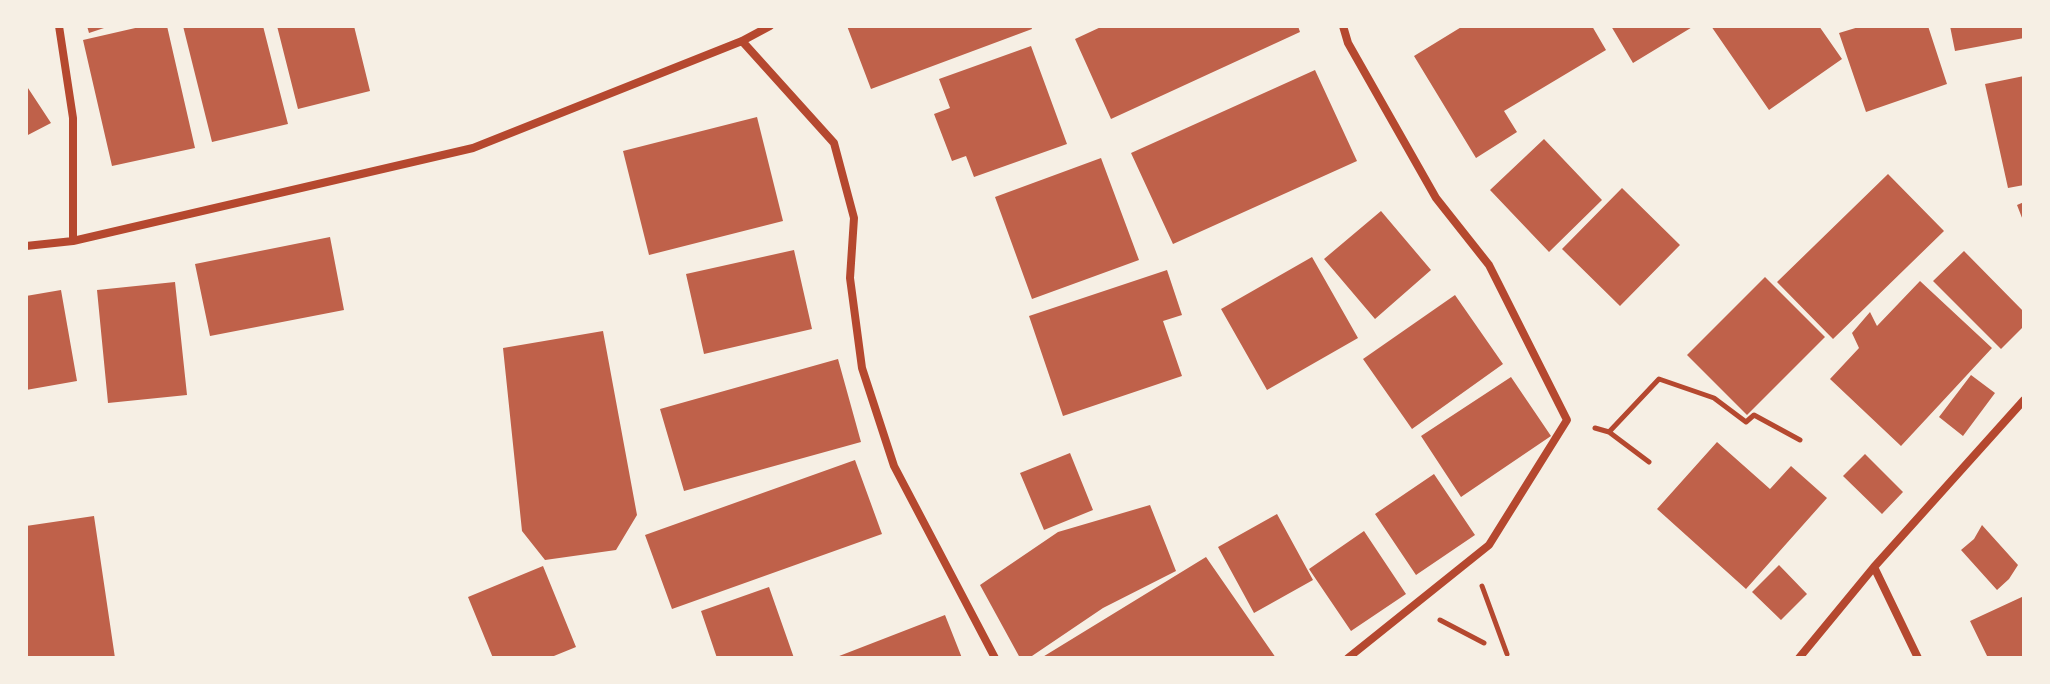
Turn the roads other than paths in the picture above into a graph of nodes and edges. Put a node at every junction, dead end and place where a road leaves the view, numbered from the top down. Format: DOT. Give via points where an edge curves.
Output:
graph roads {
  1 [pos="59,26"];
  2 [pos="770,26"];
  3 [pos="1343,26"];
  4 [pos="742,41"];
  5 [pos="73,241"];
  6 [pos="26,246"];
  7 [pos="2024,400"];
  8 [pos="1874,567"];
  9 [pos="995,658"];
  10 [pos="1348,658"];
  11 [pos="1799,658"];
  12 [pos="1918,658"];
  1 -- 5 [label="street" via="73,118"];
  2 -- 4 [label="street"];
  3 -- 10 [label="street" via="1436,198 1489,265 1567,420 1489,545"];
  4 -- 5 [label="street" via="473,148"];
  4 -- 9 [label="street" via="834,143 854,218 850,278 862,368 894,466"];
  5 -- 6 [label="street"];
  7 -- 8 [label="street"];
  8 -- 11 [label="street"];
  8 -- 12 [label="street"];
}
